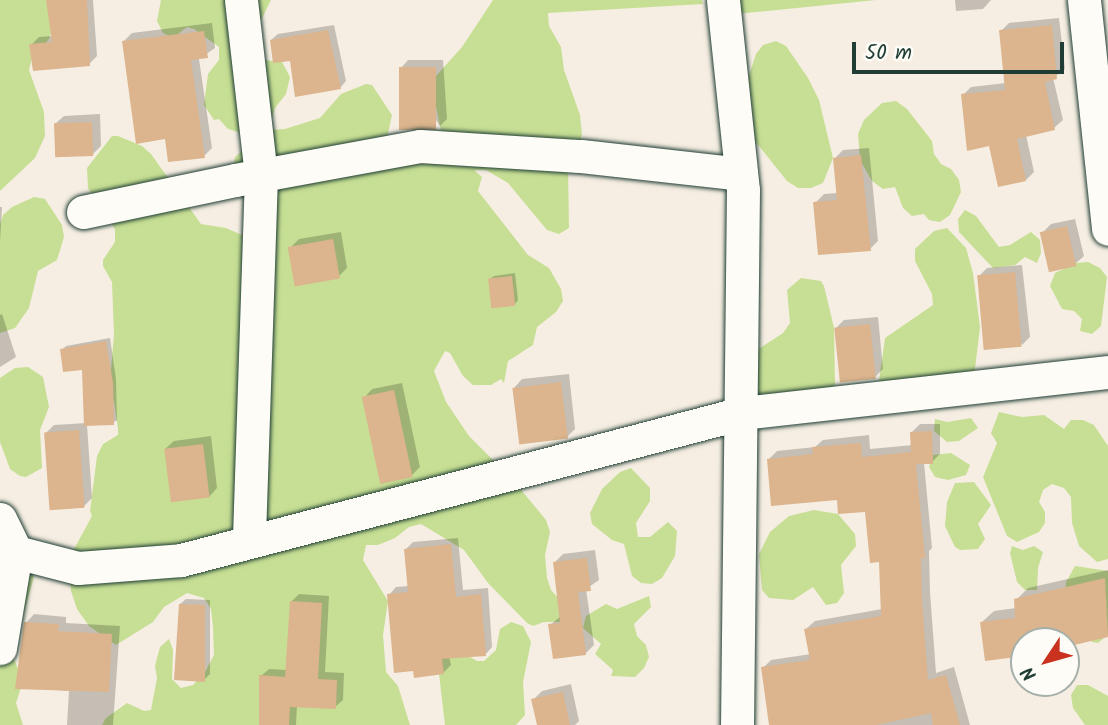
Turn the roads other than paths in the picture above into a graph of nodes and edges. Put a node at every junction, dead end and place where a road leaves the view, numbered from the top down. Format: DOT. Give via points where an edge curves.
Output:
graph roads {
  1 [pos="241,0"];
  2 [pos="723,0"];
  3 [pos="1084,0"];
  4 [pos="741,174"];
  5 [pos="261,175"];
  6 [pos="83,212"];
  7 [pos="1108,229"];
  8 [pos="1108,372"];
  9 [pos="742,413"];
  10 [pos="0,519"];
  11 [pos="249,542"];
  12 [pos="16,552"];
  13 [pos="0,648"];
  14 [pos="737,725"];
  1 -- 5 [label="street"];
  2 -- 4 [label="street"];
  3 -- 7 [label="street"];
  4 -- 5 [label="street" via="581,156 420,146"];
  4 -- 9 [label="street"];
  5 -- 6 [label="street"];
  5 -- 11 [label="street"];
  8 -- 9 [label="street"];
  9 -- 11 [label="street"];
  9 -- 14 [label="street"];
  10 -- 12 [label="street"];
  11 -- 12 [label="street" via="181,560 78,568"];
  12 -- 13 [label="street"];
}
